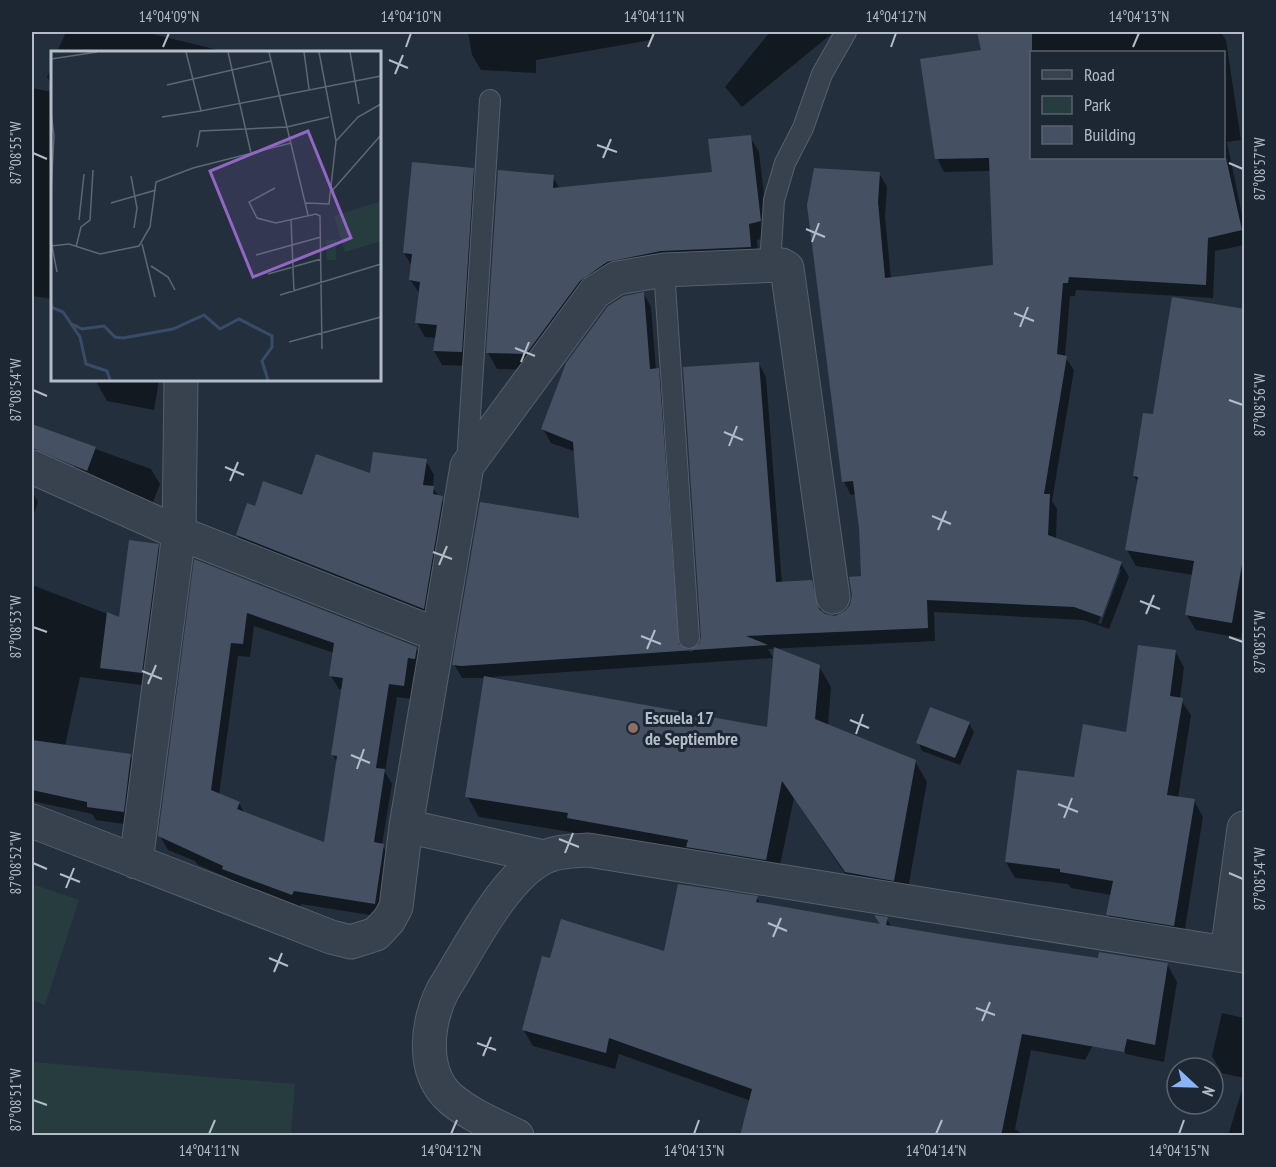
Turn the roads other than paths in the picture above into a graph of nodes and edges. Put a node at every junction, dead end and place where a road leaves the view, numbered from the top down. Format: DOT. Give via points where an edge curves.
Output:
graph roads {
  1 [pos="846,32"];
  2 [pos="490,100"];
  3 [pos="770,266"];
  4 [pos="664,270"];
  5 [pos="181,381"];
  6 [pos="466,466"];
  7 [pos="32,467"];
  8 [pos="179,533"];
  9 [pos="833,597"];
  10 [pos="438,635"];
  11 [pos="689,638"];
  12 [pos="32,821"];
  13 [pos="406,826"];
  14 [pos="1245,828"];
  15 [pos="544,857"];
  16 [pos="136,862"];
  17 [pos="1236,955"];
  18 [pos="517,1136"];
  1 -- 3 [label="lane" via="822,74 803,128 785,163 774,200"];
  2 -- 6 [label="lane"];
  3 -- 4 [label="street"];
  3 -- 9 [label="street" via="787,268"];
  4 -- 6 [label="street" via="618,278 595,292"];
  4 -- 11 [label="lane"];
  5 -- 8 [label="street"];
  6 -- 10 [label="street"];
  7 -- 8 [label="street"];
  8 -- 10 [label="street"];
  8 -- 16 [label="street"];
  10 -- 13 [label="street"];
  12 -- 16 [label="street"];
  13 -- 15 [label="street"];
  13 -- 16 [label="street" via="396,906 376,934 351,942"];
  14 -- 17 [label="street"];
  15 -- 17 [label="street" via="588,850"];
  15 -- 18 [label="street" via="511,883 443,990 429,1031 436,1079 450,1098"];
}
